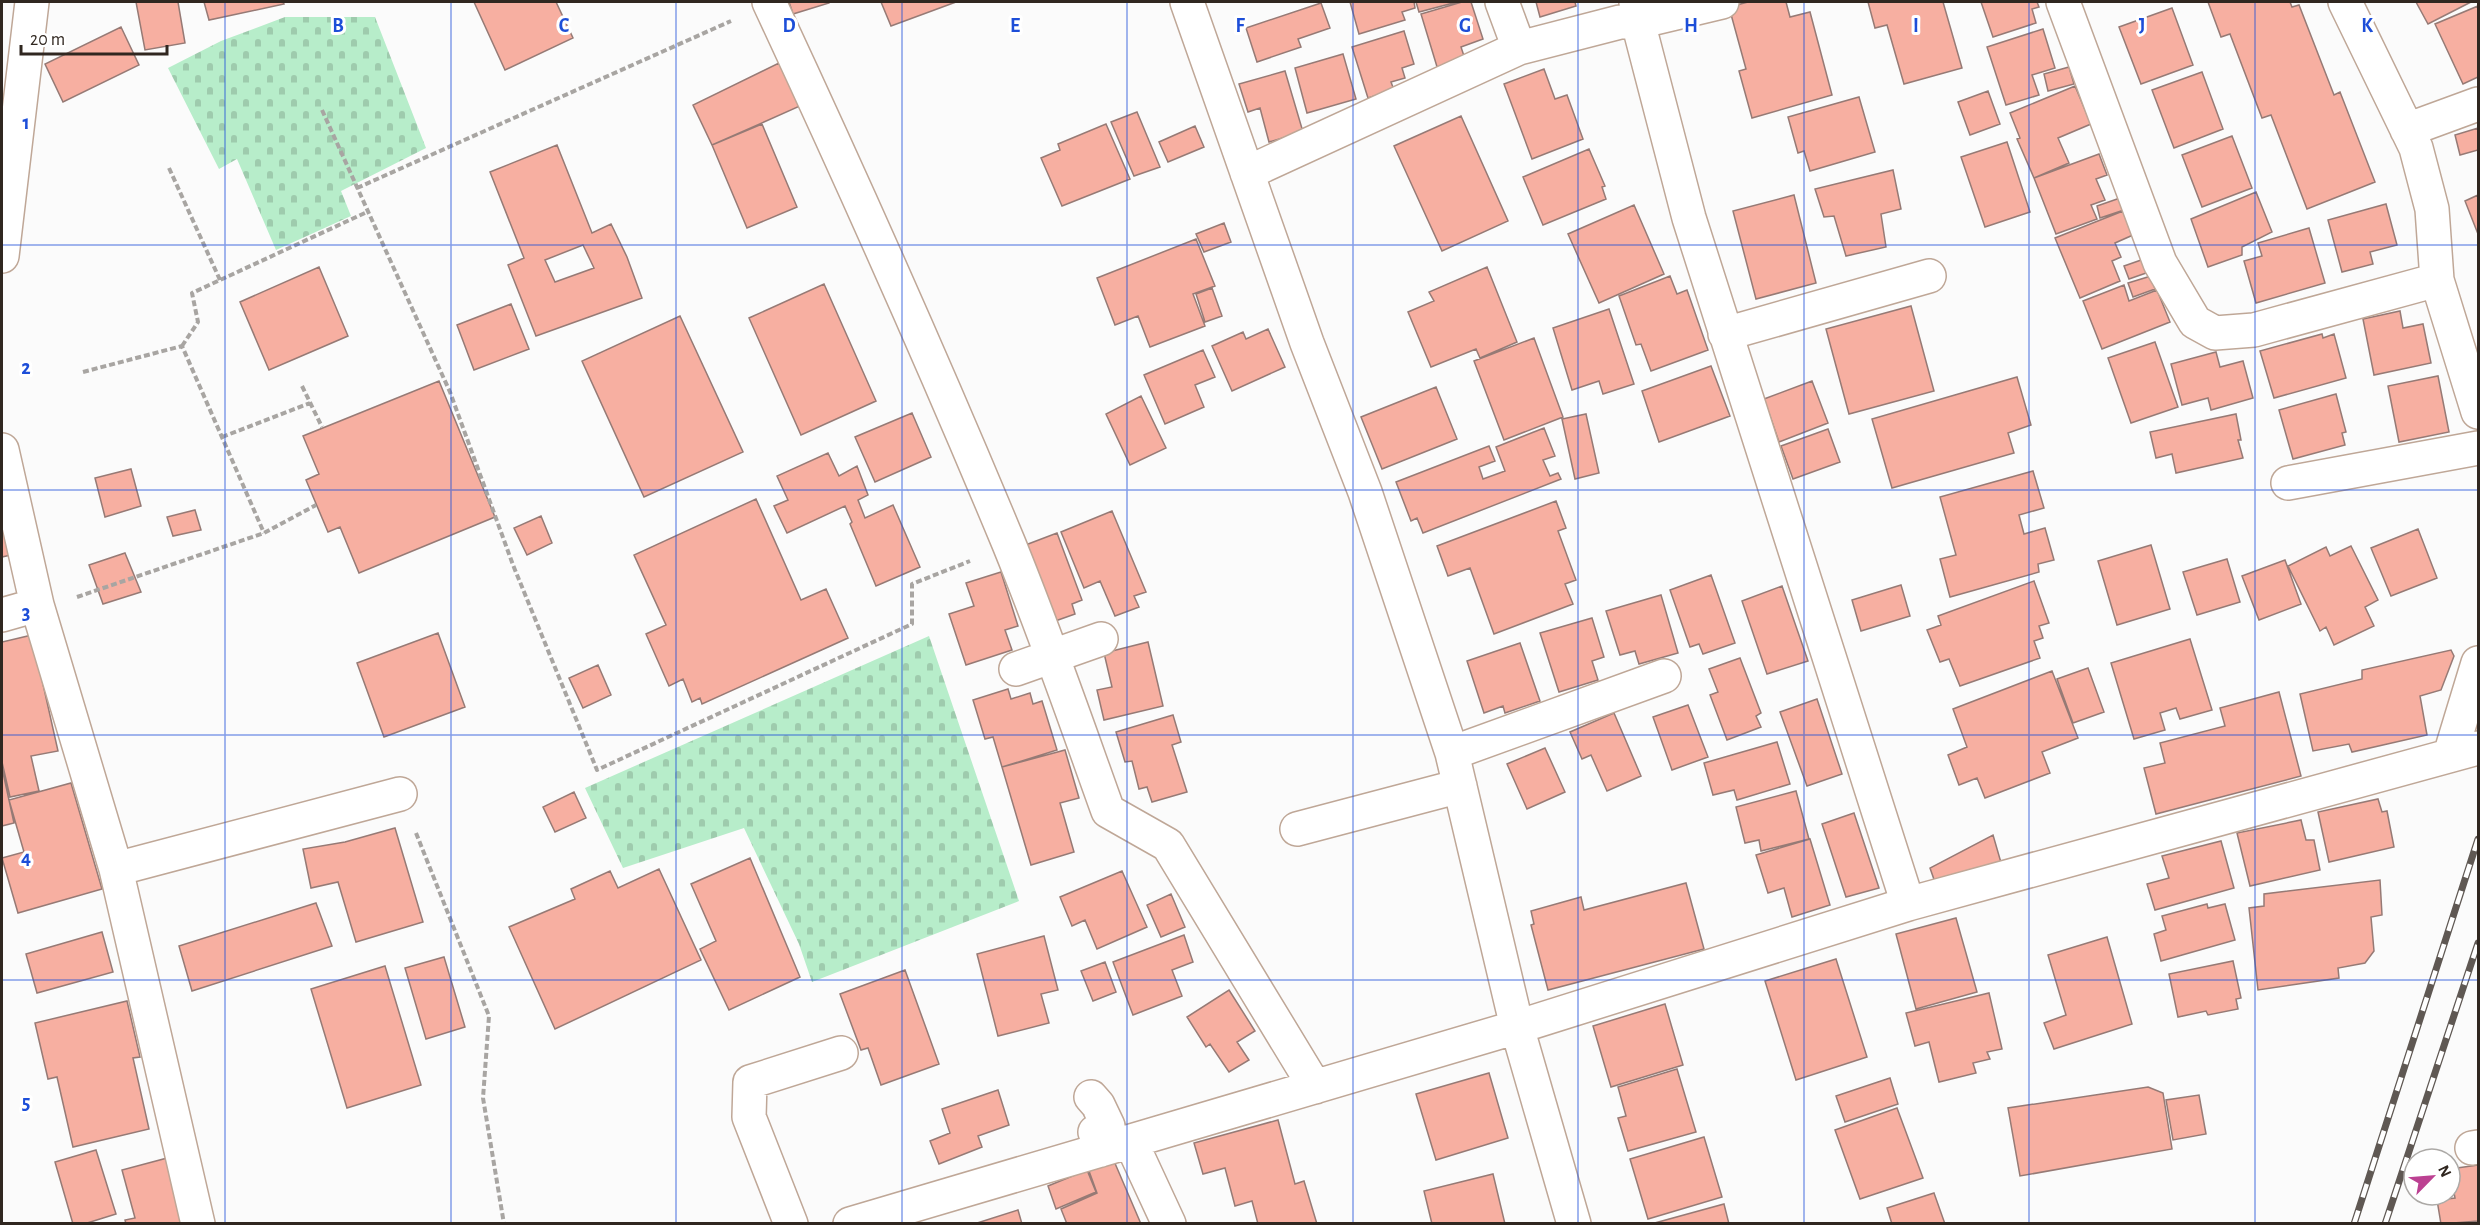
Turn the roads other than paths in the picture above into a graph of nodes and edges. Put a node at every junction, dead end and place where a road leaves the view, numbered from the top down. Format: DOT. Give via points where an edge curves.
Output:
graph roads {
  1 [pos="32,2"];
  2 [pos="1186,2"];
  3 [pos="1502,2"];
  4 [pos="1722,2"];
  5 [pos="2063,2"];
  6 [pos="2345,2"];
  7 [pos="769,3"];
  8 [pos="1637,12"];
  9 [pos="1519,48"];
  10 [pos="2478,104"];
  11 [pos="2408,130"];
  12 [pos="1247,173"];
  13 [pos="2,256"];
  14 [pos="1929,276"];
  15 [pos="2437,280"];
  16 [pos="1725,334"];
  17 [pos="2478,412"];
  18 [pos="2478,448"];
  19 [pos="2,450"];
  20 [pos="2288,483"];
  21 [pos="37,605"];
  22 [pos="2,615"];
  23 [pos="1101,639"];
  24 [pos="1053,657"];
  25 [pos="2478,663"];
  26 [pos="1016,669"];
  27 [pos="1664,676"];
  28 [pos="2464,751"];
  29 [pos="1452,753"];
  30 [pos="1460,786"];
  31 [pos="400,794"];
  32 [pos="1297,829"];
  33 [pos="116,869"];
  34 [pos="1908,904"];
  35 [pos="1517,1027"];
  36 [pos="841,1053"];
  37 [pos="1315,1087"];
  38 [pos="1091,1097"];
  39 [pos="1116,1146"];
  40 [pos="198,1224"];
  41 [pos="791,1224"];
  42 [pos="850,1224"];
  43 [pos="1169,1224"];
  44 [pos="1575,1224"];
  1 -- 13 [label="street"];
  2 -- 12 [label="street"];
  3 -- 9 [label="street"];
  4 -- 8 [label="street"];
  5 -- 15 [label="street" via="2160,263 2195,322 2216,333 2254,330"];
  6 -- 11 [label="street"];
  7 -- 24 [label="street" via="839,150 1010,545"];
  8 -- 9 [label="street" via="1620,22"];
  8 -- 16 [label="street" via="1689,218"];
  9 -- 12 [label="street"];
  10 -- 11 [label="street"];
  11 -- 15 [label="street" via="2432,209"];
  12 -- 29 [label="street" via="1306,343 1365,492"];
  14 -- 16 [label="street"];
  15 -- 17 [label="street"];
  16 -- 34 [label="street"];
  18 -- 20 [label="street"];
  19 -- 21 [label="street"];
  21 -- 22 [label="street"];
  21 -- 33 [label="street"];
  23 -- 24 [label="street"];
  24 -- 26 [label="street"];
  24 -- 37 [label="street" via="1108,812 1168,845"];
  25 -- 28 [label="street"];
  27 -- 29 [label="street"];
  28 -- 34 [label="street"];
  29 -- 30 [label="street"];
  30 -- 32 [label="street"];
  30 -- 35 [label="street"];
  31 -- 33 [label="street"];
  33 -- 40 [label="street"];
  34 -- 35 [label="street"];
  35 -- 37 [label="street"];
  35 -- 44 [label="street"];
  36 -- 41 [label="street" via="750,1082 749,1117"];
  37 -- 39 [label="street"];
  38 -- 39 [label="street" via="1108,1126 1095,1132"];
  39 -- 42 [label="street"];
  39 -- 43 [label="street"];
}
